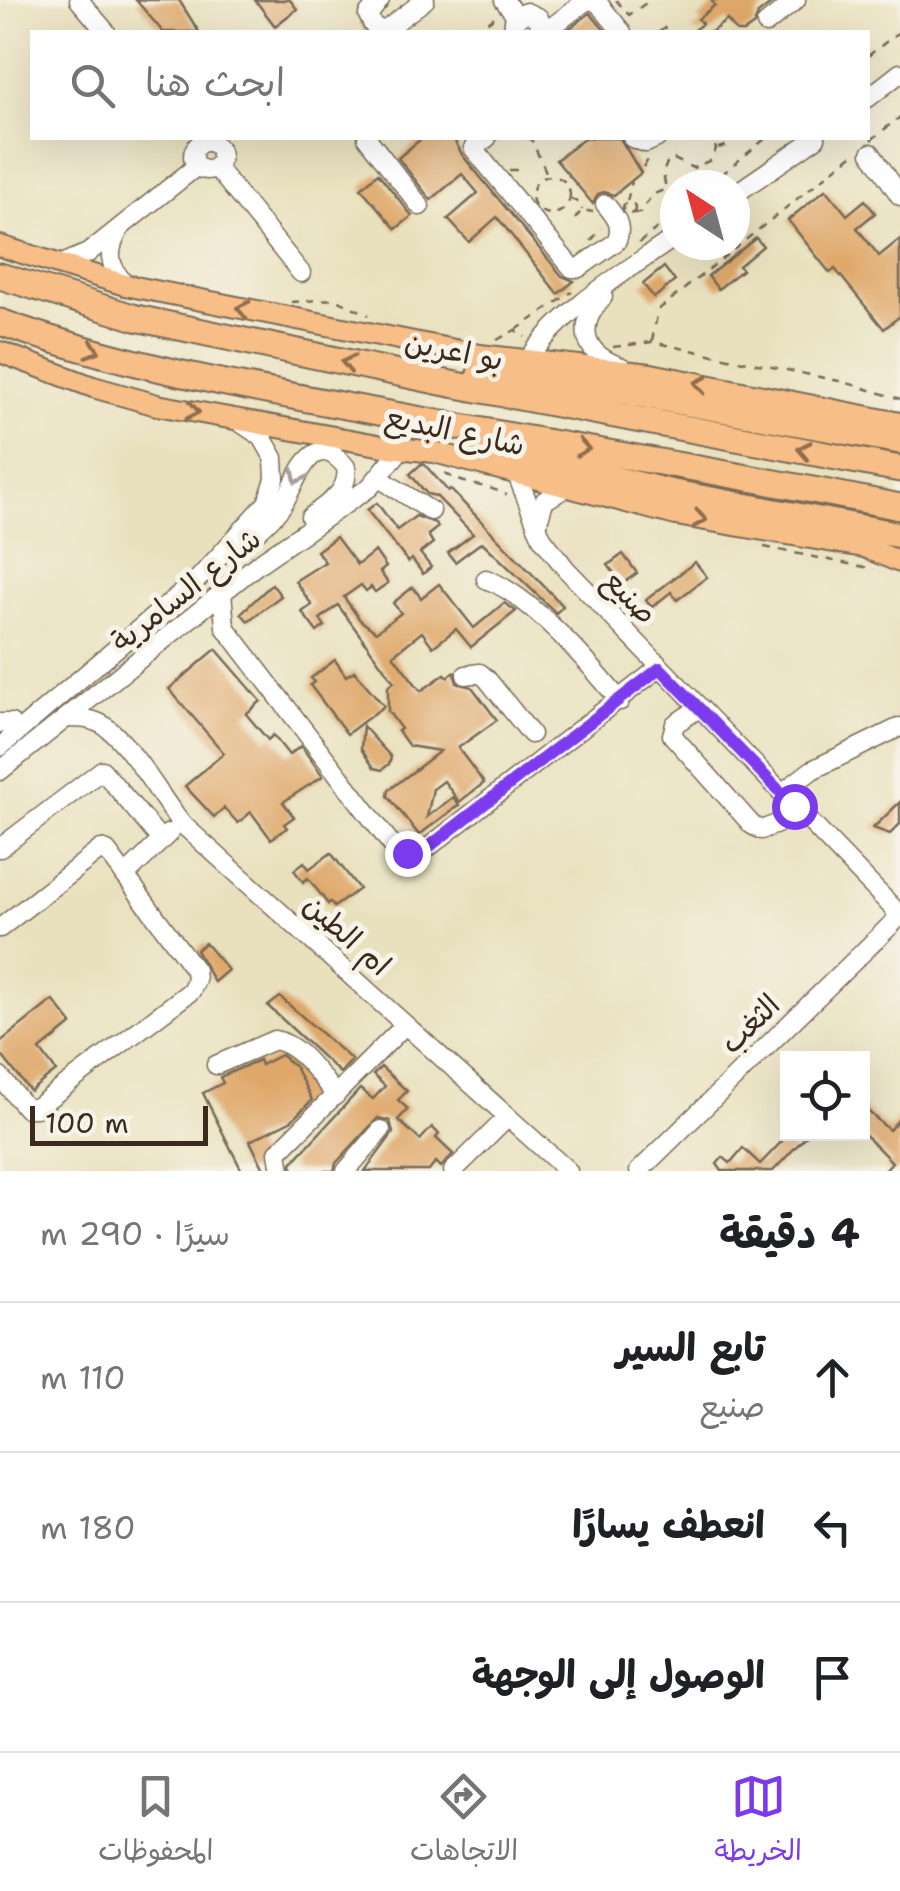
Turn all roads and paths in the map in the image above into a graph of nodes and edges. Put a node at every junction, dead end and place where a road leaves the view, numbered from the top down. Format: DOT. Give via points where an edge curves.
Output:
graph roads {
  1 [pos="80,0"];
  2 [pos="380,0"];
  3 [pos="425,0"];
  4 [pos="589,0"];
  5 [pos="616,0"];
  6 [pos="649,0"];
  7 [pos="796,0"];
  8 [pos="511,14"];
  9 [pos="670,24"];
  10 [pos="766,24"];
  11 [pos="369,28"];
  12 [pos="104,30"];
  13 [pos="389,30"];
  14 [pos="479,30"];
  15 [pos="541,30"];
  16 [pos="620,30"];
  17 [pos="662,30"];
  18 [pos="900,31"];
  19 [pos="870,54"];
  20 [pos="900,72"];
  21 [pos="870,96"];
  22 [pos="900,117"];
  23 [pos="368,140"];
  24 [pos="532,140"];
  25 [pos="713,140"];
  26 [pos="730,140"];
  27 [pos="764,140"];
  28 [pos="813,140"];
  29 [pos="475,141"];
  30 [pos="195,142"];
  31 [pos="866,148"];
  32 [pos="716,149"];
  33 [pos="216,155"];
  34 [pos="503,166"];
  35 [pos="522,170"];
  36 [pos="727,170"];
  37 [pos="548,175"];
  38 [pos="632,182"];
  39 [pos="750,184"];
  40 [pos="900,196"];
  41 [pos="570,198"];
  42 [pos="627,202"];
  43 [pos="420,206"];
  44 [pos="582,210"];
  45 [pos="633,213"];
  46 [pos="606,214"];
  47 [pos="121,225"];
  48 [pos="0,246"];
  49 [pos="584,246"];
  50 [pos="660,247"];
  51 [pos="60,266"];
  52 [pos="301,273"];
  53 [pos="622,274"];
  54 [pos="0,276"];
  55 [pos="125,285"];
  56 [pos="284,303"];
  57 [pos="372,317"];
  58 [pos="0,322"];
  59 [pos="486,342"];
  60 [pos="652,342"];
  61 [pos="0,352"];
  62 [pos="595,352"];
  63 [pos="532,354"];
  64 [pos="638,373"];
  65 [pos="407,375"];
  66 [pos="900,398"];
  67 [pos="233,419"];
  68 [pos="416,419"];
  69 [pos="900,423"];
  70 [pos="900,440"];
  71 [pos="401,449"];
  72 [pos="900,469"];
  73 [pos="516,475"];
  74 [pos="378,478"];
  75 [pos="567,487"];
  76 [pos="900,507"];
  77 [pos="431,511"];
  78 [pos="536,527"];
  79 [pos="900,536"];
  80 [pos="900,562"];
  81 [pos="258,564"];
  82 [pos="199,578"];
  83 [pos="486,578"];
  84 [pos="222,592"];
  85 [pos="161,610"];
  86 [pos="187,620"];
  87 [pos="225,626"];
  88 [pos="660,668"];
  89 [pos="466,675"];
  90 [pos="102,690"];
  91 [pos="620,701"];
  92 [pos="700,708"];
  93 [pos="67,718"];
  94 [pos="105,725"];
  95 [pos="4,726"];
  96 [pos="900,727"];
  97 [pos="0,747"];
  98 [pos="550,754"];
  99 [pos="0,771"];
  100 [pos="782,793"];
  101 [pos="182,823"];
  102 [pos="777,824"];
  103 [pos="161,840"];
  104 [pos="0,848"];
  105 [pos="126,876"];
  106 [pos="900,915"];
  107 [pos="0,928"];
  108 [pos="405,1025"];
  109 [pos="216,1064"];
  110 [pos="0,1077"];
  111 [pos="336,1095"];
  112 [pos="508,1118"];
  113 [pos="381,1130"];
  114 [pos="281,1171"];
  115 [pos="346,1171"];
  116 [pos="452,1171"];
  117 [pos="568,1171"];
  118 [pos="639,1171"];
  1 -- 12 [label="street"];
  2 -- 11 [label="street" via="368,15"];
  3 -- 13 [label="street"];
  4 -- 15 [label="street"];
  4 -- 16 [label="street"];
  5 -- 6 [label="path" via="629,15"];
  7 -- 10 [label="street"];
  8 -- 14 [label="path"];
  8 -- 15 [label="street" via="530,13"];
  9 -- 17 [label="path"];
  18 -- 19 [label="path"];
  20 -- 21 [label="street"];
  22 -- 31 [label="path"];
  23 -- 43 [label="street"];
  24 -- 37 [label="path"];
  25 -- 32 [label="path"];
  26 -- 32 [label="path"];
  27 -- 36 [label="path"];
  28 -- 39 [label="street"];
  29 -- 46 [label="street" via="572,268 616,242 619,223"];
  30 -- 33 [label="street" via="194,154"];
  31 -- 40 [label="street"];
  31 -- 60 [label="path" via="658,310"];
  32 -- 45 [label="path" via="711,160 694,168 668,160 666,188"];
  33 -- 47 [label="street"];
  33 -- 52 [label="street"];
  34 -- 35 [label="path"];
  37 -- 41 [label="path" via="563,180"];
  37 -- 41 [label="path" via="534,184 537,209 553,214"];
  38 -- 42 [label="path"];
  41 -- 44 [label="path"];
  42 -- 45 [label="path" via="635,206"];
  42 -- 45 [label="path" via="624,212"];
  46 -- 49 [label="path"];
  47 -- 51 [label="street"];
  47 -- 55 [label="street" via="109,256"];
  48 -- 51 [label="main road"];
  50 -- 53 [label="street"];
  51 -- 55 [label="main road"];
  53 -- 62 [label="street" via="590,315 587,336"];
  53 -- 63 [label="street"];
  65 -- 54 [label="highway, بو اعرين, one-way" via="136,318"];
  63 -- 55 [label="main road, one-way"];
  56 -- 57 [label="path" via="336,299"];
  58 -- 68 [label="highway, one-way" via="175,373"];
  59 -- 63 [label="path" via="515,330"];
  60 -- 62 [label="path"];
  60 -- 66 [label="path"];
  61 -- 67 [label="main road, شارع البديع, one-way" via="93,387"];
  62 -- 64 [label="street"];
  63 -- 64 [label="main road"];
  69 -- 64 [label="main road, one-way"];
  65 -- 70 [label="highway" via="460,373 590,386"];
  72 -- 65 [label="highway, بو اعرين, one-way"];
  67 -- 71 [label="main road, شارع البديع"];
  67 -- 82 [label="street, شارع السامرية" via="269,448 276,468 273,490 256,518"];
  68 -- 76 [label="highway, one-way"];
  68 -- 79 [label="highway" via="466,443 653,489"];
  71 -- 73 [label="main road, شارع البديع"];
  71 -- 74 [label="street, شارع السامرية"];
  73 -- 75 [label="main road, شارع البديع"];
  73 -- 78 [label="street, صنيع"];
  74 -- 77 [label="street"];
  74 -- 81 [label="street, شارع السامرية"];
  75 -- 78 [label="street" via="541,504"];
  75 -- 80 [label="main road, شارع البديع, one-way" via="676,515 864,547"];
  78 -- 88 [label="street, صنيع" via="566,569"];
  81 -- 82 [label="street, one-way" via="341,491 347,471 337,457 307,459 274,515"];
  81 -- 84 [label="street, شارع السامرية"];
  82 -- 85 [label="street, شارع السامرية"];
  83 -- 91 [label="street" via="526,602"];
  84 -- 86 [label="street, شارع السامرية"];
  84 -- 87 [label="street"];
  85 -- 95 [label="street, شارع السامرية"];
  85 -- 97 [label="street, شارع السامرية"];
  86 -- 87 [label="street"];
  86 -- 90 [label="street, شارع السامرية"];
  87 -- 98 [label="street" via="395,848 421,853"];
  88 -- 91 [label="street"];
  88 -- 92 [label="street, صنيع"];
  89 -- 98 [label="street" via="487,679"];
  90 -- 93 [label="street, شارع السامرية"];
  90 -- 94 [label="street"];
  91 -- 98 [label="street"];
  92 -- 100 [label="street, صنيع"];
  92 -- 102 [label="street" via="676,724 672,735 752,825 761,830"];
  93 -- 94 [label="street"];
  93 -- 99 [label="street, شارع السامرية"];
  94 -- 101 [label="street, ام الطين"];
  96 -- 100 [label="street" via="812,770"];
  100 -- 106 [label="street, صنيع"];
  101 -- 103 [label="street"];
  101 -- 108 [label="street, ام الطين"];
  103 -- 104 [label="street" via="102,770"];
  103 -- 105 [label="street"];
  105 -- 107 [label="street" via="101,849"];
  105 -- 110 [label="street" via="195,970 191,991 36,1108 26,1108"];
  106 -- 118 [label="street, الثغب"];
  108 -- 111 [label="street"];
  108 -- 112 [label="street, ام الطين"];
  109 -- 111 [label="street" via="281,1041"];
  111 -- 114 [label="street" via="278,1152"];
  112 -- 116 [label="street"];
  112 -- 117 [label="street, ام الطين"];
  113 -- 115 [label="street"];
}
